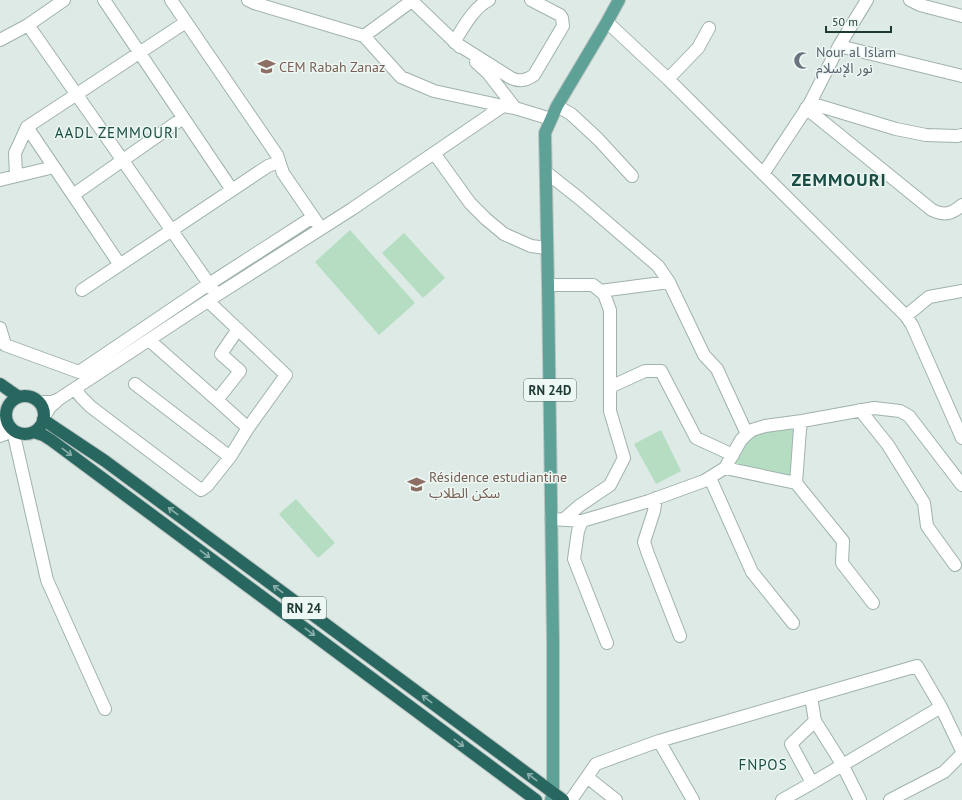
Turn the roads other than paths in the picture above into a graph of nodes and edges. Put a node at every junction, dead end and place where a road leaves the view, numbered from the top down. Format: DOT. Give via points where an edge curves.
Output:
graph roads {
  1 [pos="64,0"];
  2 [pos="104,0"];
  3 [pos="171,0"];
  4 [pos="248,0"];
  5 [pos="412,0"];
  6 [pos="489,0"];
  7 [pos="531,0"];
  8 [pos="619,0"];
  9 [pos="867,0"];
  10 [pos="910,0"];
  11 [pos="962,16"];
  12 [pos="186,22"];
  13 [pos="607,22"];
  14 [pos="28,25"];
  15 [pos="709,28"];
  16 [pos="364,36"];
  17 [pos="0,40"];
  18 [pos="454,42"];
  19 [pos="839,46"];
  20 [pos="140,53"];
  21 [pos="962,76"];
  22 [pos="668,79"];
  23 [pos="77,94"];
  24 [pos="557,106"];
  25 [pos="808,106"];
  26 [pos="509,107"];
  27 [pos="183,118"];
  28 [pos="551,119"];
  29 [pos="27,127"];
  30 [pos="962,135"];
  31 [pos="434,153"];
  32 [pos="122,160"];
  33 [pos="279,162"];
  34 [pos="54,167"];
  35 [pos="546,172"];
  36 [pos="763,174"];
  37 [pos="16,176"];
  38 [pos="632,176"];
  39 [pos="0,180"];
  40 [pos="232,190"];
  41 [pos="73,195"];
  42 [pos="962,205"];
  43 [pos="313,217"];
  44 [pos="321,228"];
  45 [pos="172,230"];
  46 [pos="547,248"];
  47 [pos="120,265"];
  48 [pos="669,282"];
  49 [pos="209,284"];
  50 [pos="548,285"];
  51 [pos="82,290"];
  52 [pos="600,291"];
  53 [pos="962,291"];
  54 [pos="212,298"];
  55 [pos="906,316"];
  56 [pos="0,328"];
  57 [pos="238,329"];
  58 [pos="149,340"];
  59 [pos="0,384"];
  60 [pos="135,384"];
  61 [pos="610,387"];
  62 [pos="75,388"];
  63 [pos="19,396"];
  64 [pos="58,400"];
  65 [pos="217,400"];
  66 [pos="39,402"];
  67 [pos="860,410"];
  68 [pos="3,417"];
  69 [pos="44,418"];
  70 [pos="802,421"];
  71 [pos="248,428"];
  72 [pos="13,431"];
  73 [pos="34,432"];
  74 [pos="747,434"];
  75 [pos="0,436"];
  76 [pos="962,438"];
  77 [pos="733,455"];
  78 [pos="230,457"];
  79 [pos="725,468"];
  80 [pos="710,478"];
  81 [pos="796,483"];
  82 [pos="962,485"];
  83 [pos="656,498"];
  84 [pos="557,520"];
  85 [pos="582,521"];
  86 [pos="955,565"];
  87 [pos="874,602"];
  88 [pos="793,623"];
  89 [pos="680,636"];
  90 [pos="607,643"];
  91 [pos="810,697"];
  92 [pos="940,707"];
  93 [pos="105,709"];
  94 [pos="815,721"];
  95 [pos="658,741"];
  96 [pos="962,753"];
  97 [pos="842,764"];
  98 [pos="587,778"];
  99 [pos="812,783"];
  100 [pos="552,796"];
  101 [pos="536,800"];
  102 [pos="563,800"];
  103 [pos="571,800"];
  104 [pos="616,800"];
  105 [pos="693,800"];
  106 [pos="782,800"];
  107 [pos="860,800"];
  108 [pos="890,800"];
  1 -- 14 [label="street"];
  2 -- 20 [label="street"];
  3 -- 12 [label="street"];
  4 -- 16 [label="street"];
  5 -- 16 [label="street"];
  5 -- 18 [label="street"];
  6 -- 18 [label="street" via="476,10"];
  7 -- 18 [label="street" via="560,15 564,22 562,30 530,78 514,80"];
  8 -- 13 [label="main road, RN 24D"];
  9 -- 19 [label="street"];
  10 -- 11 [label="street" via="920,6"];
  12 -- 20 [label="street"];
  12 -- 33 [label="street" via="277,155"];
  13 -- 22 [label="street"];
  13 -- 24 [label="main road, RN 24D"];
  14 -- 17 [label="street"];
  14 -- 23 [label="street"];
  15 -- 22 [label="street" via="698,48"];
  16 -- 26 [label="street" via="401,77 434,91"];
  18 -- 26 [label="street" via="488,73"];
  19 -- 21 [label="street"];
  19 -- 25 [label="street"];
  20 -- 23 [label="street"];
  20 -- 27 [label="street"];
  22 -- 36 [label="street"];
  23 -- 29 [label="street"];
  23 -- 32 [label="street"];
  24 -- 28 [label="main road, RN 24D"];
  24 -- 38 [label="street" via="571,114 598,139"];
  25 -- 30 [label="street" via="926,136"];
  25 -- 36 [label="street"];
  25 -- 42 [label="street" via="932,210 945,214 957,210"];
  26 -- 28 [label="street"];
  26 -- 31 [label="street"];
  27 -- 32 [label="street"];
  27 -- 40 [label="street"];
  28 -- 35 [label="main road, RN 24D" via="545,133"];
  29 -- 34 [label="street"];
  29 -- 37 [label="street" via="15,153"];
  31 -- 44 [label="street"];
  31 -- 46 [label="street" via="470,203 486,219 504,234 531,246"];
  32 -- 41 [label="street"];
  32 -- 45 [label="street"];
  33 -- 40 [label="street" via="268,166"];
  33 -- 43 [label="street" via="283,173"];
  34 -- 37 [label="street"];
  34 -- 41 [label="street"];
  35 -- 46 [label="main road, RN 24D"];
  35 -- 48 [label="street" via="658,266"];
  36 -- 55 [label="street"];
  37 -- 39 [label="street"];
  40 -- 45 [label="street"];
  41 -- 47 [label="street"];
  43 -- 44 [label="street"];
  43 -- 49 [label="street"];
  44 -- 54 [label="street"];
  45 -- 47 [label="street"];
  45 -- 49 [label="street"];
  46 -- 50 [label="main road, RN 24D"];
  47 -- 51 [label="street"];
  48 -- 52 [label="street"];
  48 -- 74 [label="street" via="704,355 717,369"];
  49 -- 54 [label="street"];
  49 -- 56 [label="street" via="80,372 5,345"];
  50 -- 52 [label="street" via="593,285"];
  50 -- 84 [label="main road, RN 24D"];
  52 -- 61 [label="street" via="604,294 610,310"];
  53 -- 55 [label="street" via="929,297"];
  54 -- 57 [label="street"];
  54 -- 58 [label="street"];
  55 -- 76 [label="street"];
  57 -- 65 [label="street" via="221,354 240,371"];
  57 -- 71 [label="street" via="286,375"];
  58 -- 62 [label="street"];
  58 -- 65 [label="street"];
  59 -- 63 [label="highway"];
  60 -- 78 [label="street"];
  61 -- 77 [label="street" via="645,371 661,371 696,438"];
  61 -- 84 [label="street" via="610,412 624,458 610,485"];
  62 -- 64 [label="street"];
  62 -- 78 [label="street" via="91,407 201,490"];
  63 -- 66 [label="highway" via="30,397"];
  63 -- 68 [label="highway" via="7,406"];
  64 -- 66 [label="street"];
  64 -- 69 [label="street"];
  65 -- 71 [label="street"];
  66 -- 69 [label="highway"];
  67 -- 70 [label="street"];
  67 -- 82 [label="street" via="874,408 900,411 909,416"];
  67 -- 86 [label="street" via="888,445 924,504 928,526"];
  68 -- 72 [label="highway"];
  69 -- 73 [label="highway"];
  100 -- 69 [label="highway, RN 24, one-way" via="105,461 51,426"];
  70 -- 74 [label="street" via="765,426"];
  70 -- 81 [label="street"];
  71 -- 78 [label="street"];
  72 -- 73 [label="highway" via="23,434"];
  72 -- 75 [label="street"];
  72 -- 93 [label="street" via="47,580"];
  73 -- 101 [label="highway, RN 24, one-way" via="52,440"];
  74 -- 77 [label="street"];
  77 -- 79 [label="street"];
  79 -- 80 [label="street"];
  79 -- 81 [label="street"];
  80 -- 83 [label="street"];
  80 -- 88 [label="street" via="752,572"];
  81 -- 87 [label="street" via="843,541 842,563"];
  83 -- 85 [label="street"];
  83 -- 89 [label="street" via="644,542"];
  84 -- 85 [label="street"];
  84 -- 100 [label="main road, RN 24D"];
  85 -- 90 [label="street" via="574,559"];
  91 -- 92 [label="street" via="917,666"];
  91 -- 94 [label="street"];
  91 -- 95 [label="street"];
  92 -- 96 [label="street"];
  92 -- 97 [label="street"];
  94 -- 97 [label="street"];
  94 -- 99 [label="street" via="791,744"];
  95 -- 98 [label="street" via="596,764"];
  95 -- 105 [label="street"];
  96 -- 108 [label="street" via="944,772"];
  97 -- 99 [label="street"];
  97 -- 107 [label="street"];
  98 -- 103 [label="street"];
  98 -- 104 [label="street"];
  99 -- 106 [label="street"];
  100 -- 102 [label="highway, RN 24"];
}
